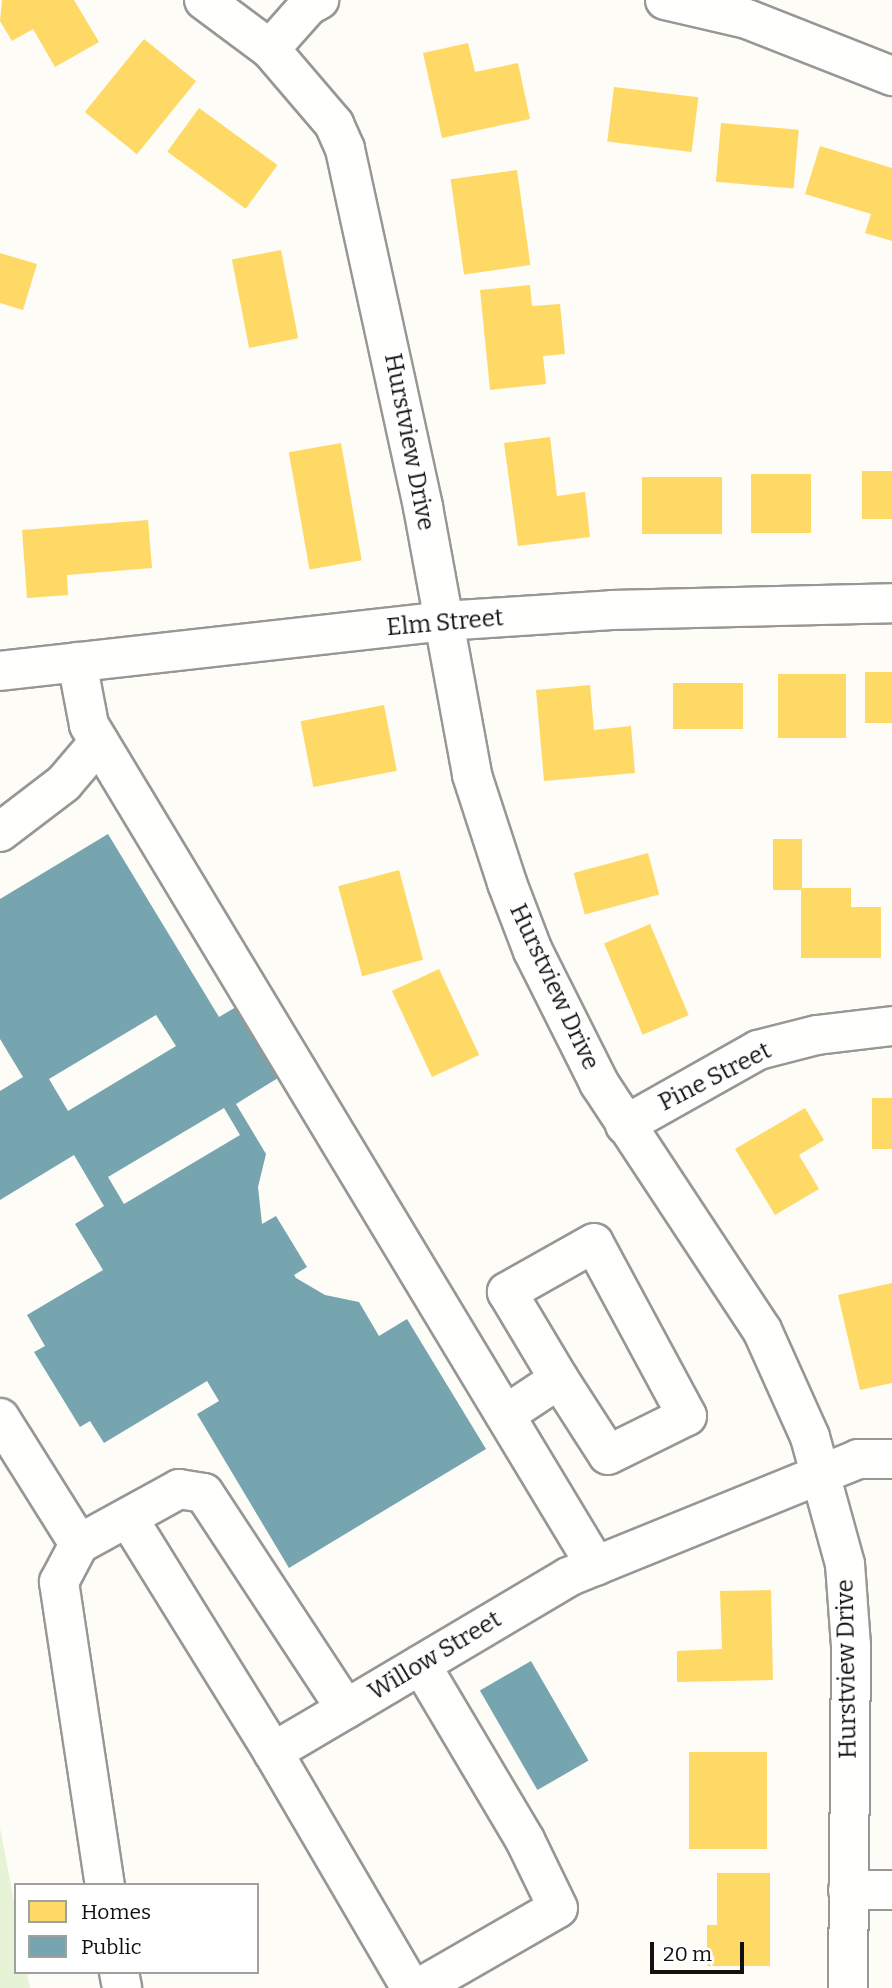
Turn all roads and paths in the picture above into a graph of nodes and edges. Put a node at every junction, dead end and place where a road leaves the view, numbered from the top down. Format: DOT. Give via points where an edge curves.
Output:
graph roads {
  1 [pos="204,0"];
  2 [pos="319,0"];
  3 [pos="665,0"];
  4 [pos="748,10"];
  5 [pos="270,49"];
  6 [pos="892,76"];
  7 [pos="892,603"];
  8 [pos="443,621"];
  9 [pos="77,662"];
  10 [pos="0,671"];
  11 [pos="99,742"];
  12 [pos="0,832"];
  13 [pos="892,1026"];
  14 [pos="625,1125"];
  15 [pos="559,1380"];
  16 [pos="505,1415"];
  17 [pos="0,1418"];
  18 [pos="892,1460"];
  19 [pos="821,1475"];
  20 [pos="128,1518"];
  21 [pos="79,1544"];
  22 [pos="596,1566"];
  23 [pos="421,1665"];
  24 [pos="346,1709"];
  25 [pos="273,1752"];
  26 [pos="105,1883"];
  27 [pos="848,1890"];
  28 [pos="892,1890"];
  29 [pos="411,1988"];
  30 [pos="419,1988"];
  31 [pos="848,1988"];
  1 -- 5 [label="street, Hurstview Drive"];
  2 -- 5 [label="street" via="308,6"];
  3 -- 4 [label="street"];
  4 -- 6 [label="street"];
  5 -- 8 [label="street, Hurstview Drive" via="334,124 345,149 360,203"];
  7 -- 8 [label="street, Elm Street" via="612,610"];
  8 -- 9 [label="street, Elm Street"];
  8 -- 14 [label="street, Hurstview Drive" via="472,775 507,883 533,951"];
  9 -- 10 [label="street, Elm Street"];
  9 -- 11 [label="street" via="89,725"];
  11 -- 12 [label="street" via="64,783"];
  11 -- 16 [label="street"];
  13 -- 14 [label="street, Pine Street" via="817,1035 758,1050"];
  14 -- 19 [label="street, Hurstview Drive" via="719,1259 762,1331 794,1396"];
  15 -- 15 [label="street" via="608,1455 687,1416 594,1243 507,1292"];
  15 -- 16 [label="street"];
  16 -- 22 [label="street"];
  17 -- 21 [label="street"];
  18 -- 19 [label="street, Willow Street" via="858,1459"];
  19 -- 22 [label="street, Willow Street"];
  19 -- 27 [label="street, Hurstview Drive" via="845,1564 851,1645"];
  20 -- 21 [label="street, Willow Street"];
  20 -- 24 [label="street, Willow Street" via="179,1489 204,1493"];
  20 -- 25 [label="street"];
  21 -- 26 [label="street" via="59,1582"];
  22 -- 23 [label="street, Willow Street" via="568,1577"];
  23 -- 24 [label="street, Willow Street"];
  23 -- 30 [label="street" via="525,1840 558,1908"];
  24 -- 25 [label="street"];
  25 -- 29 [label="street"];
  27 -- 28 [label="street"];
  27 -- 31 [label="street, Hurstview Drive"];
}
